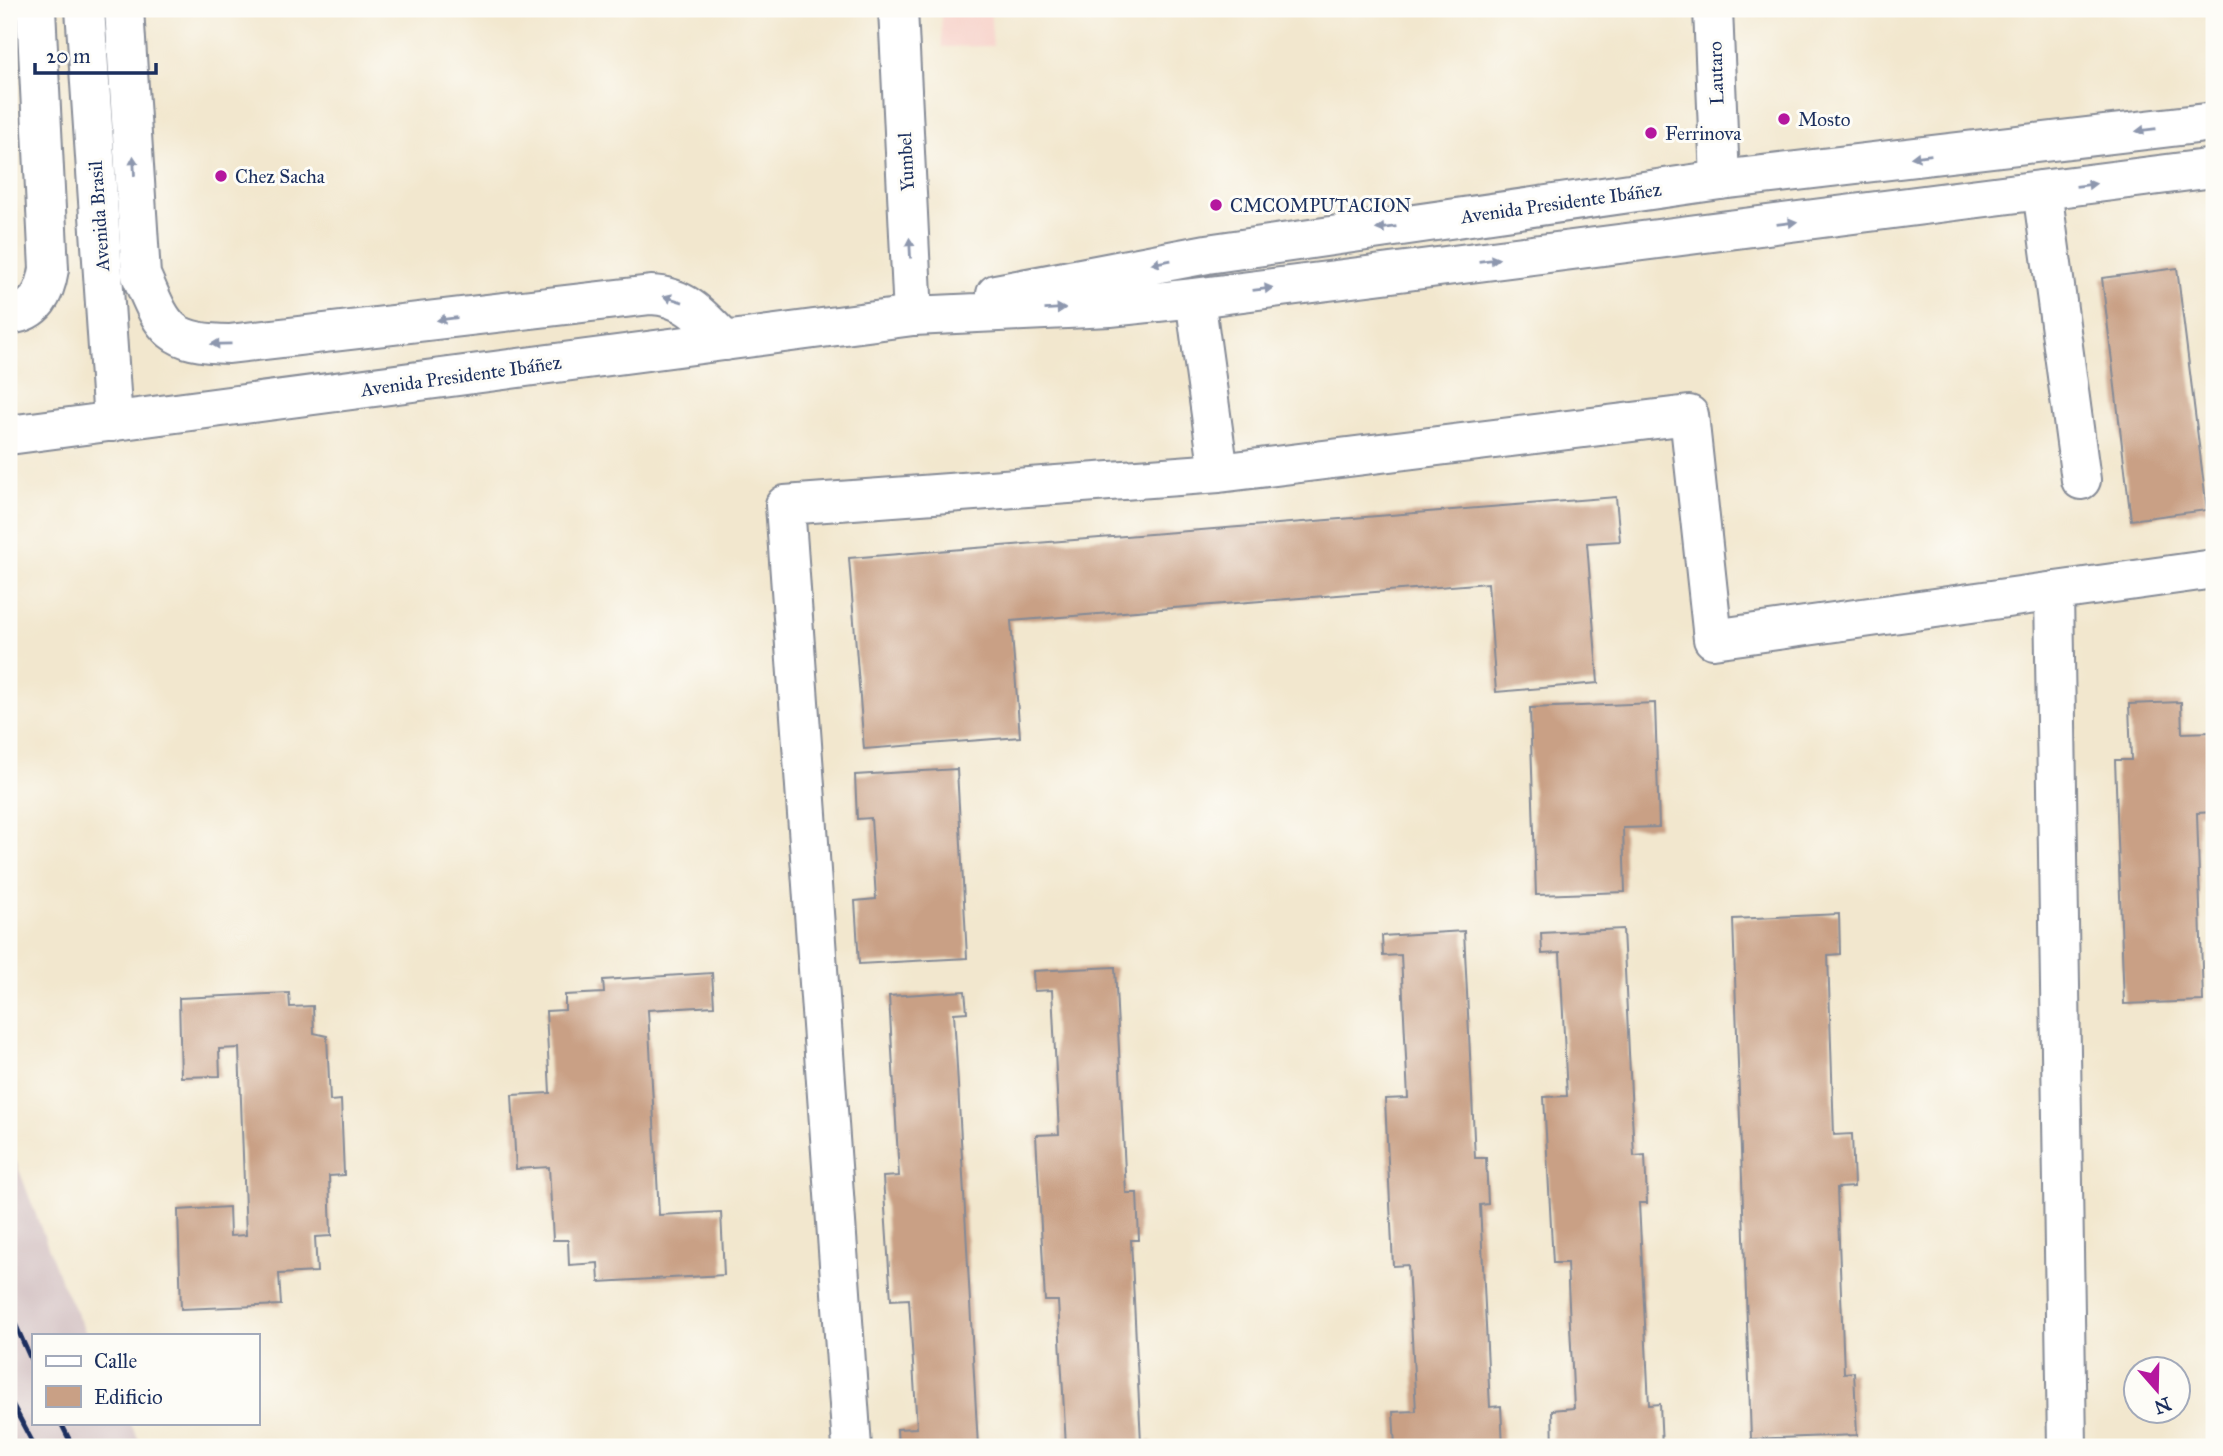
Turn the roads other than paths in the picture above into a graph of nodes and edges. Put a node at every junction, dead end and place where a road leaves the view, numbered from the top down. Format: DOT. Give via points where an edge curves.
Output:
graph roads {
  1 [pos="36,9"];
  2 [pos="85,9"];
  3 [pos="124,9"];
  4 [pos="898,9"];
  5 [pos="1713,9"];
  6 [pos="2214,122"];
  7 [pos="2214,169"];
  8 [pos="1720,180"];
  9 [pos="2042,190"];
  10 [pos="1740,229"];
  11 [pos="1195,298"];
  12 [pos="9,315"];
  13 [pos="913,316"];
  14 [pos="725,341"];
  15 [pos="113,422"];
  16 [pos="9,435"];
  17 [pos="1219,473"];
  18 [pos="2081,480"];
  19 [pos="2214,569"];
  20 [pos="2053,591"];
  21 [pos="852,1447"];
  22 [pos="2067,1447"];
  1 -- 12 [label="main road" via="49,269 45,295 22,313"];
  2 -- 15 [label="main road, Avenida Brasil"];
  14 -- 3 [label="main road, one-way" via="686,303 651,295 229,344 200,344 176,337 158,314 141,275"];
  13 -- 4 [label="main road, Yumbel, one-way"];
  5 -- 8 [label="main road, Lautaro"];
  6 -- 8 [label="main road, Avenida Presidente Ibáñez, one-way"];
  9 -- 7 [label="main road, Avenida Presidente Ibáñez, one-way"];
  8 -- 10 [label="main road, Lautaro" via="1722,199"];
  8 -- 13 [label="main road, Avenida Presidente Ibáñez, one-way" via="1194,256 1027,287"];
  10 -- 9 [label="main road, Avenida Presidente Ibáñez, one-way"];
  9 -- 18 [label="main road"];
  11 -- 10 [label="main road, Avenida Presidente Ibáñez, one-way"];
  13 -- 11 [label="main road, Avenida Presidente Ibáñez, one-way" via="1110,307"];
  11 -- 17 [label="main road"];
  13 -- 14 [label="main road, Avenida Presidente Ibáñez"];
  14 -- 15 [label="main road, Avenida Presidente Ibáñez"];
  15 -- 16 [label="main road, Avenida Presidente Ibáñez"];
  17 -- 20 [label="main road" via="1689,415 1713,639"];
  17 -- 21 [label="main road" via="785,505"];
  19 -- 20 [label="main road"];
  20 -- 22 [label="main road"];
}
